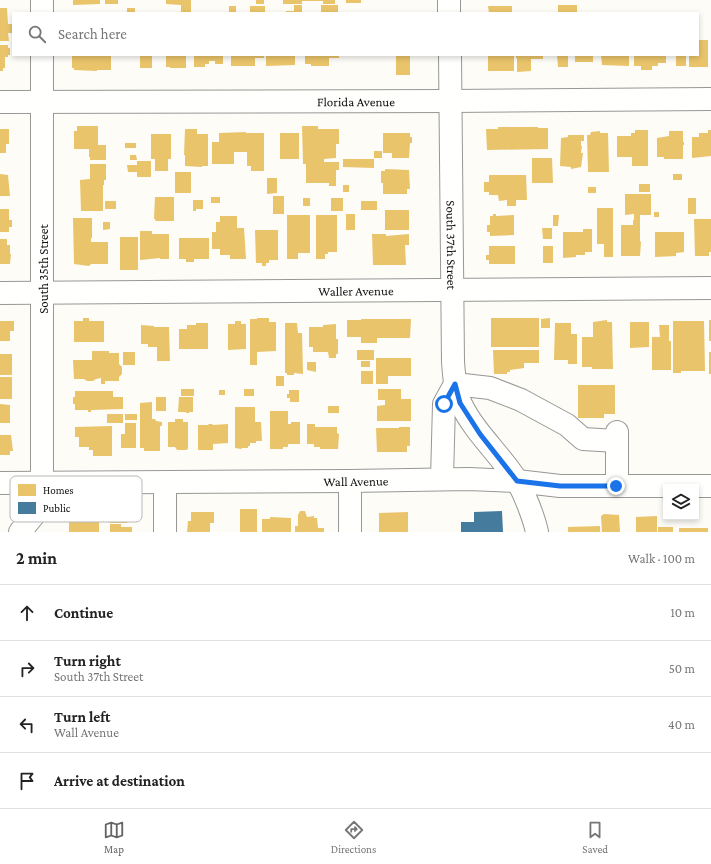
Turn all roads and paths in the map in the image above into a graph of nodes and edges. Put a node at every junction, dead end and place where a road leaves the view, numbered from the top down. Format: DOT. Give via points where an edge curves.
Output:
graph roads {
  1 [pos="42,0"];
  2 [pos="449,0"];
  3 [pos="42,12"];
  4 [pos="449,12"];
  5 [pos="42,56"];
  6 [pos="450,56"];
  7 [pos="711,99"];
  8 [pos="42,101"];
  9 [pos="451,101"];
  10 [pos="0,102"];
  11 [pos="711,288"];
  12 [pos="452,289"];
  13 [pos="43,292"];
  14 [pos="0,293"];
  15 [pos="455,384"];
  16 [pos="43,476"];
  17 [pos="442,479"];
  18 [pos="350,481"];
  19 [pos="517,481"];
  20 [pos="142,483"];
  21 [pos="165,483"];
  22 [pos="616,486"];
  23 [pos="711,486"];
  24 [pos="28,522"];
  25 [pos="20,532"];
  26 [pos="165,532"];
  27 [pos="350,532"];
  28 [pos="537,532"];
  1 -- 3 [label="street"];
  2 -- 4 [label="street"];
  5 -- 8 [label="street, South 35th Street"];
  6 -- 9 [label="street, South 37th Street"];
  7 -- 9 [label="street, Florida Avenue"];
  8 -- 9 [label="street, Florida Avenue"];
  8 -- 10 [label="street, Florida Avenue"];
  8 -- 13 [label="street, South 35th Street"];
  9 -- 12 [label="street, South 37th Street"];
  11 -- 12 [label="street, Waller Avenue"];
  12 -- 13 [label="street, Waller Avenue"];
  12 -- 15 [label="street, South 37th Street"];
  13 -- 14 [label="street, Waller Avenue"];
  13 -- 16 [label="street, South 35th Street"];
  15 -- 17 [label="street" via="444,404"];
  15 -- 19 [label="street, South 37th Street" via="460,403 480,434"];
  15 -- 22 [label="street" via="490,388 521,400 567,425 583,439 617,437"];
  17 -- 18 [label="street, Wall Avenue"];
  17 -- 19 [label="street, Wall Avenue"];
  18 -- 21 [label="street, Wall Avenue"];
  18 -- 27 [label="street"];
  19 -- 22 [label="street, Wall Avenue" via="560,486"];
  19 -- 28 [label="street, South 37th Street"];
  20 -- 21 [label="street, Wall Avenue"];
  21 -- 26 [label="street"];
  22 -- 23 [label="street, Wall Avenue"];
  24 -- 25 [label="street, South 35th Street"];
}
